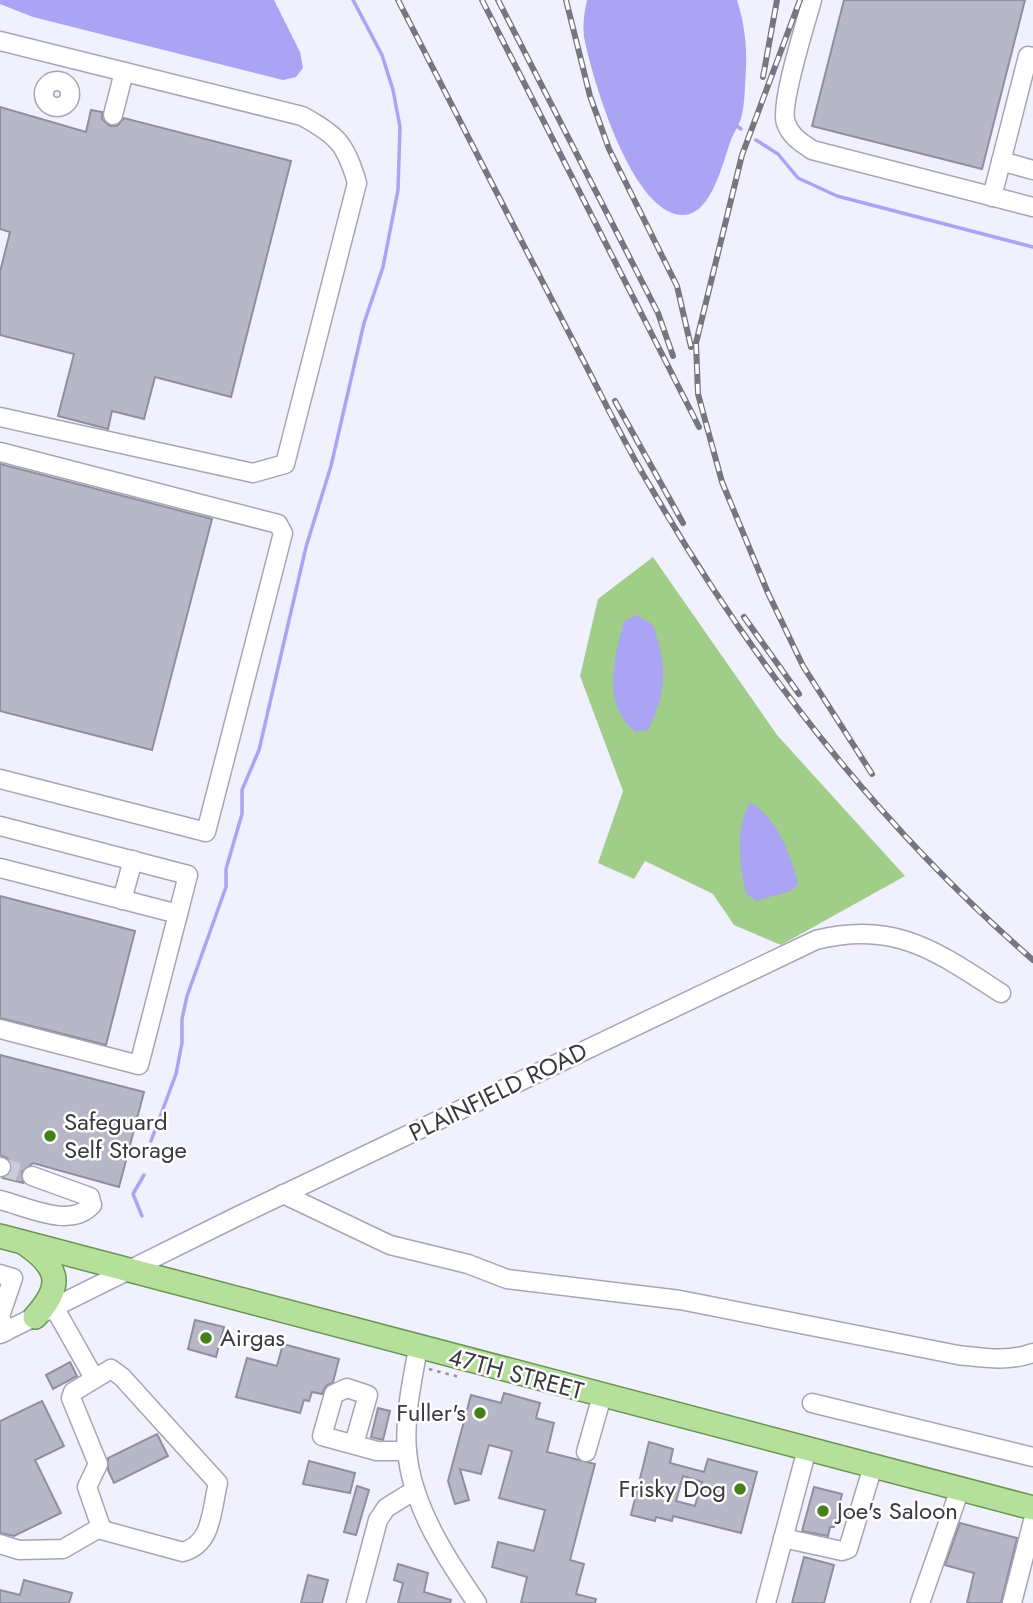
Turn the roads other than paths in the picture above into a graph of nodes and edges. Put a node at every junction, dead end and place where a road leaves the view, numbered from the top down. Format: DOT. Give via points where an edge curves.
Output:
graph roads {
  1 [pos="812,0"];
  2 [pos="0,41"];
  3 [pos="1033,57"];
  4 [pos="124,72"];
  5 [pos="113,115"];
  6 [pos="1001,162"];
  7 [pos="1033,170"];
  8 [pos="992,197"];
  9 [pos="1033,207"];
  10 [pos="0,417"];
  11 [pos="0,452"];
  12 [pos="0,779"];
  13 [pos="0,826"];
  14 [pos="133,860"];
  15 [pos="0,868"];
  16 [pos="122,900"];
  17 [pos="178,914"];
  18 [pos="1001,993"];
  19 [pos="0,1029"];
  20 [pos="33,1176"];
  21 [pos="283,1194"];
  22 [pos="0,1200"];
  23 [pos="11,1239"];
  24 [pos="129,1270"];
  25 [pos="0,1274"];
  26 [pos="45,1312"];
  27 [pos="3,1333"];
  28 [pos="418,1348"];
  29 [pos="1033,1353"];
  30 [pos="94,1378"];
  31 [pos="602,1396"];
  32 [pos="812,1403"];
  33 [pos="354,1444"];
  34 [pos="807,1449"];
  35 [pos="407,1451"];
  36 [pos="586,1452"];
  37 [pos="1033,1457"];
  38 [pos="873,1466"];
  39 [pos="960,1489"];
  40 [pos="415,1490"];
  41 [pos="1033,1508"];
  42 [pos="1033,1521"];
  43 [pos="101,1527"];
  44 [pos="783,1538"];
  45 [pos="0,1544"];
  46 [pos="1020,1595"];
  47 [pos="356,1603"];
  48 [pos="477,1603"];
  49 [pos="766,1603"];
  50 [pos="920,1603"];
  1 -- 8 [label="street" via="786,101 784,121 794,138 812,150"];
  2 -- 4 [label="street"];
  3 -- 6 [label="street" via="1028,55"];
  4 -- 5 [label="street"];
  4 -- 10 [label="street" via="302,116 329,131 346,150 357,183 354,203 290,451 285,464 253,473"];
  6 -- 7 [label="street"];
  6 -- 8 [label="street"];
  8 -- 9 [label="street"];
  11 -- 12 [label="street" via="278,524 283,533 206,832"];
  13 -- 14 [label="street"];
  14 -- 16 [label="street"];
  14 -- 17 [label="street" via="188,875"];
  15 -- 16 [label="street"];
  16 -- 17 [label="street"];
  17 -- 19 [label="street" via="139,1065"];
  18 -- 21 [label="street, PLAINFIELD ROAD" via="911,940 866,932 816,940"];
  20 -- 22 [label="street" via="78,1191 90,1198 92,1205 83,1215 68,1217"];
  21 -- 24 [label="street, PLAINFIELD ROAD"];
  21 -- 29 [label="street" via="390,1245 507,1279 680,1300 958,1355 995,1360"];
  23 -- 24 [label="main road, 47TH STREET"];
  23 -- 26 [label="main road" via="40,1254 54,1275 55,1288"];
  24 -- 26 [label="street, PLAINFIELD ROAD"];
  24 -- 28 [label="main road, 47TH STREET"];
  25 -- 27 [label="street" via="13,1278 0,1316"];
  26 -- 27 [label="street, PLAINFIELD ROAD"];
  26 -- 30 [label="street"];
  28 -- 31 [label="main road, 47TH STREET"];
  28 -- 35 [label="street" via="407,1411"];
  30 -- 43 [label="street" via="72,1392 71,1398 98,1464 87,1487"];
  30 -- 43 [label="street" via="111,1369 122,1377 218,1483 205,1540 196,1548 183,1552"];
  31 -- 34 [label="main road, 47TH STREET"];
  31 -- 36 [label="street"];
  32 -- 37 [label="street"];
  33 -- 35 [label="street" via="377,1451"];
  34 -- 38 [label="main road, 47TH STREET"];
  34 -- 44 [label="street"];
  35 -- 40 [label="street"];
  38 -- 39 [label="main road, 47TH STREET"];
  38 -- 44 [label="street" via="848,1549"];
  39 -- 41 [label="main road, 47TH STREET"];
  39 -- 50 [label="street"];
  40 -- 47 [label="street" via="387,1508 378,1520"];
  40 -- 48 [label="street" via="448,1559"];
  42 -- 46 [label="street"];
  43 -- 45 [label="street" via="63,1549 19,1550"];
  44 -- 49 [label="street"];
}
